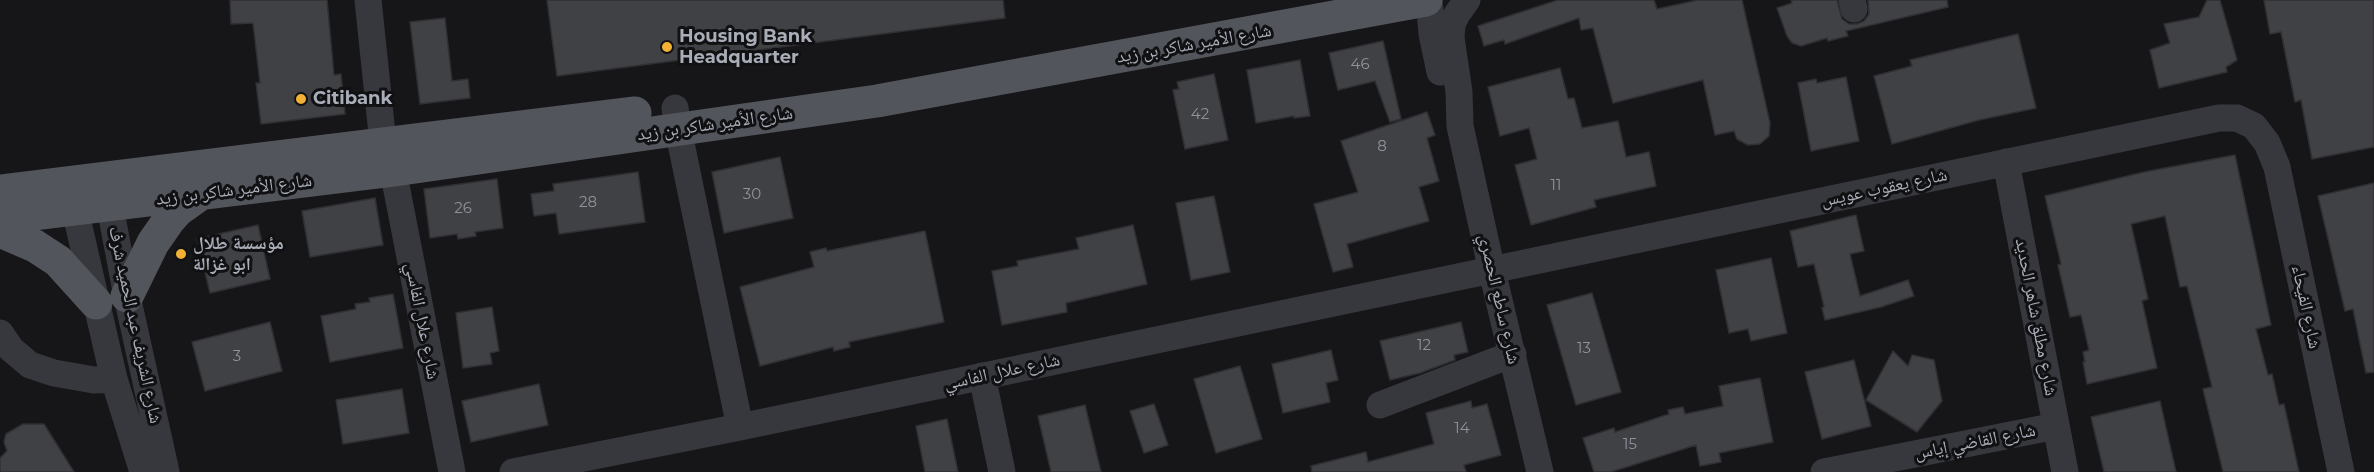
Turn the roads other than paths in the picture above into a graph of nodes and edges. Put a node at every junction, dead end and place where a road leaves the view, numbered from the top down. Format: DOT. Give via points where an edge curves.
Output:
graph roads {
  1 [pos="368,0"];
  2 [pos="1315,0"];
  3 [pos="1427,0"];
  4 [pos="1467,0"];
  5 [pos="676,118"];
  6 [pos="1460,126"];
  7 [pos="2267,143"];
  8 [pos="388,157"];
  9 [pos="2006,162"];
  10 [pos="0,191"];
  11 [pos="107,192"];
  12 [pos="200,195"];
  13 [pos="72,196"];
  14 [pos="0,218"];
  15 [pos="0,231"];
  16 [pos="1492,271"];
  17 [pos="112,300"];
  18 [pos="0,333"];
  19 [pos="1513,354"];
  20 [pos="982,376"];
  21 [pos="114,379"];
  22 [pos="1380,405"];
  23 [pos="2056,426"];
  24 [pos="740,427"];
  25 [pos="143,472"];
  26 [pos="166,472"];
  27 [pos="452,472"];
  28 [pos="513,472"];
  29 [pos="1002,472"];
  30 [pos="1540,472"];
  31 [pos="1824,472"];
  32 [pos="2065,472"];
  33 [pos="2341,472"];
  1 -- 8 [label="street, شارع علال الفاسي"];
  2 -- 5 [label="main road, شارع الأمير شاكر بن زيد"];
  3 -- 5 [label="main road, شارع الأمير شاكر بن زيد" via="877,101"];
  3 -- 6 [label="street, شارع ساطع الحصري" via="1446,94"];
  4 -- 6 [label="street, شارع ساطع الحصري" via="1456,14 1451,38"];
  5 -- 8 [label="main road, شارع الأمير شاكر بن زيد"];
  5 -- 24 [label="street"];
  6 -- 16 [label="street, شارع ساطع الحصري"];
  7 -- 9 [label="street, شارع يعقوب عويس" via="2254,126 2237,118 2219,118"];
  7 -- 33 [label="street, شارع الفيحاء" via="2277,167"];
  8 -- 11 [label="main road, شارع الأمير شاكر بن زيد"];
  8 -- 12 [label="main road, شارع الأمير شاكر بن زيد"];
  8 -- 27 [label="street, شارع علال الفاسي"];
  9 -- 16 [label="street, شارع يعقوب عويس"];
  9 -- 23 [label="street, شارع مطلق شاهر الحديد"];
  10 -- 13 [label="main road, شارع الأمير شاكر بن زيد"];
  11 -- 12 [label="main road, شارع الأمير شاكر بن زيد"];
  11 -- 13 [label="main road, شارع الأمير شاكر بن زيد"];
  11 -- 17 [label="street, شارع الشريف عبد الحميد شرف"];
  12 -- 17 [label="main road" via="169,220"];
  13 -- 14 [label="main road, شارع الأمير شاكر بن زيد"];
  13 -- 17 [label="street, شارع الشريف عبد الحميد شرف"];
  15 -- 17 [label="main road" via="35,246"];
  16 -- 19 [label="street, شارع ساطع الحصري"];
  16 -- 20 [label="street, شارع علال الفاسي"];
  17 -- 21 [label="street, شارع الشريف عبد الحميد شرف"];
  17 -- 26 [label="street, شارع الشريف عبد الحميد شرف"];
  18 -- 21 [label="street" via="30,365 94,380"];
  19 -- 22 [label="street"];
  19 -- 30 [label="street, شارع ساطع الحصري"];
  20 -- 24 [label="street, شارع علال الفاسي"];
  20 -- 29 [label="street"];
  21 -- 25 [label="street, شارع الشريف عبد الحميد شرف"];
  23 -- 31 [label="street, شارع القاضي إياس"];
  23 -- 32 [label="street, شارع مطلق شاهر الحديد"];
  24 -- 28 [label="street, شارع علال الفاسي"];
}
